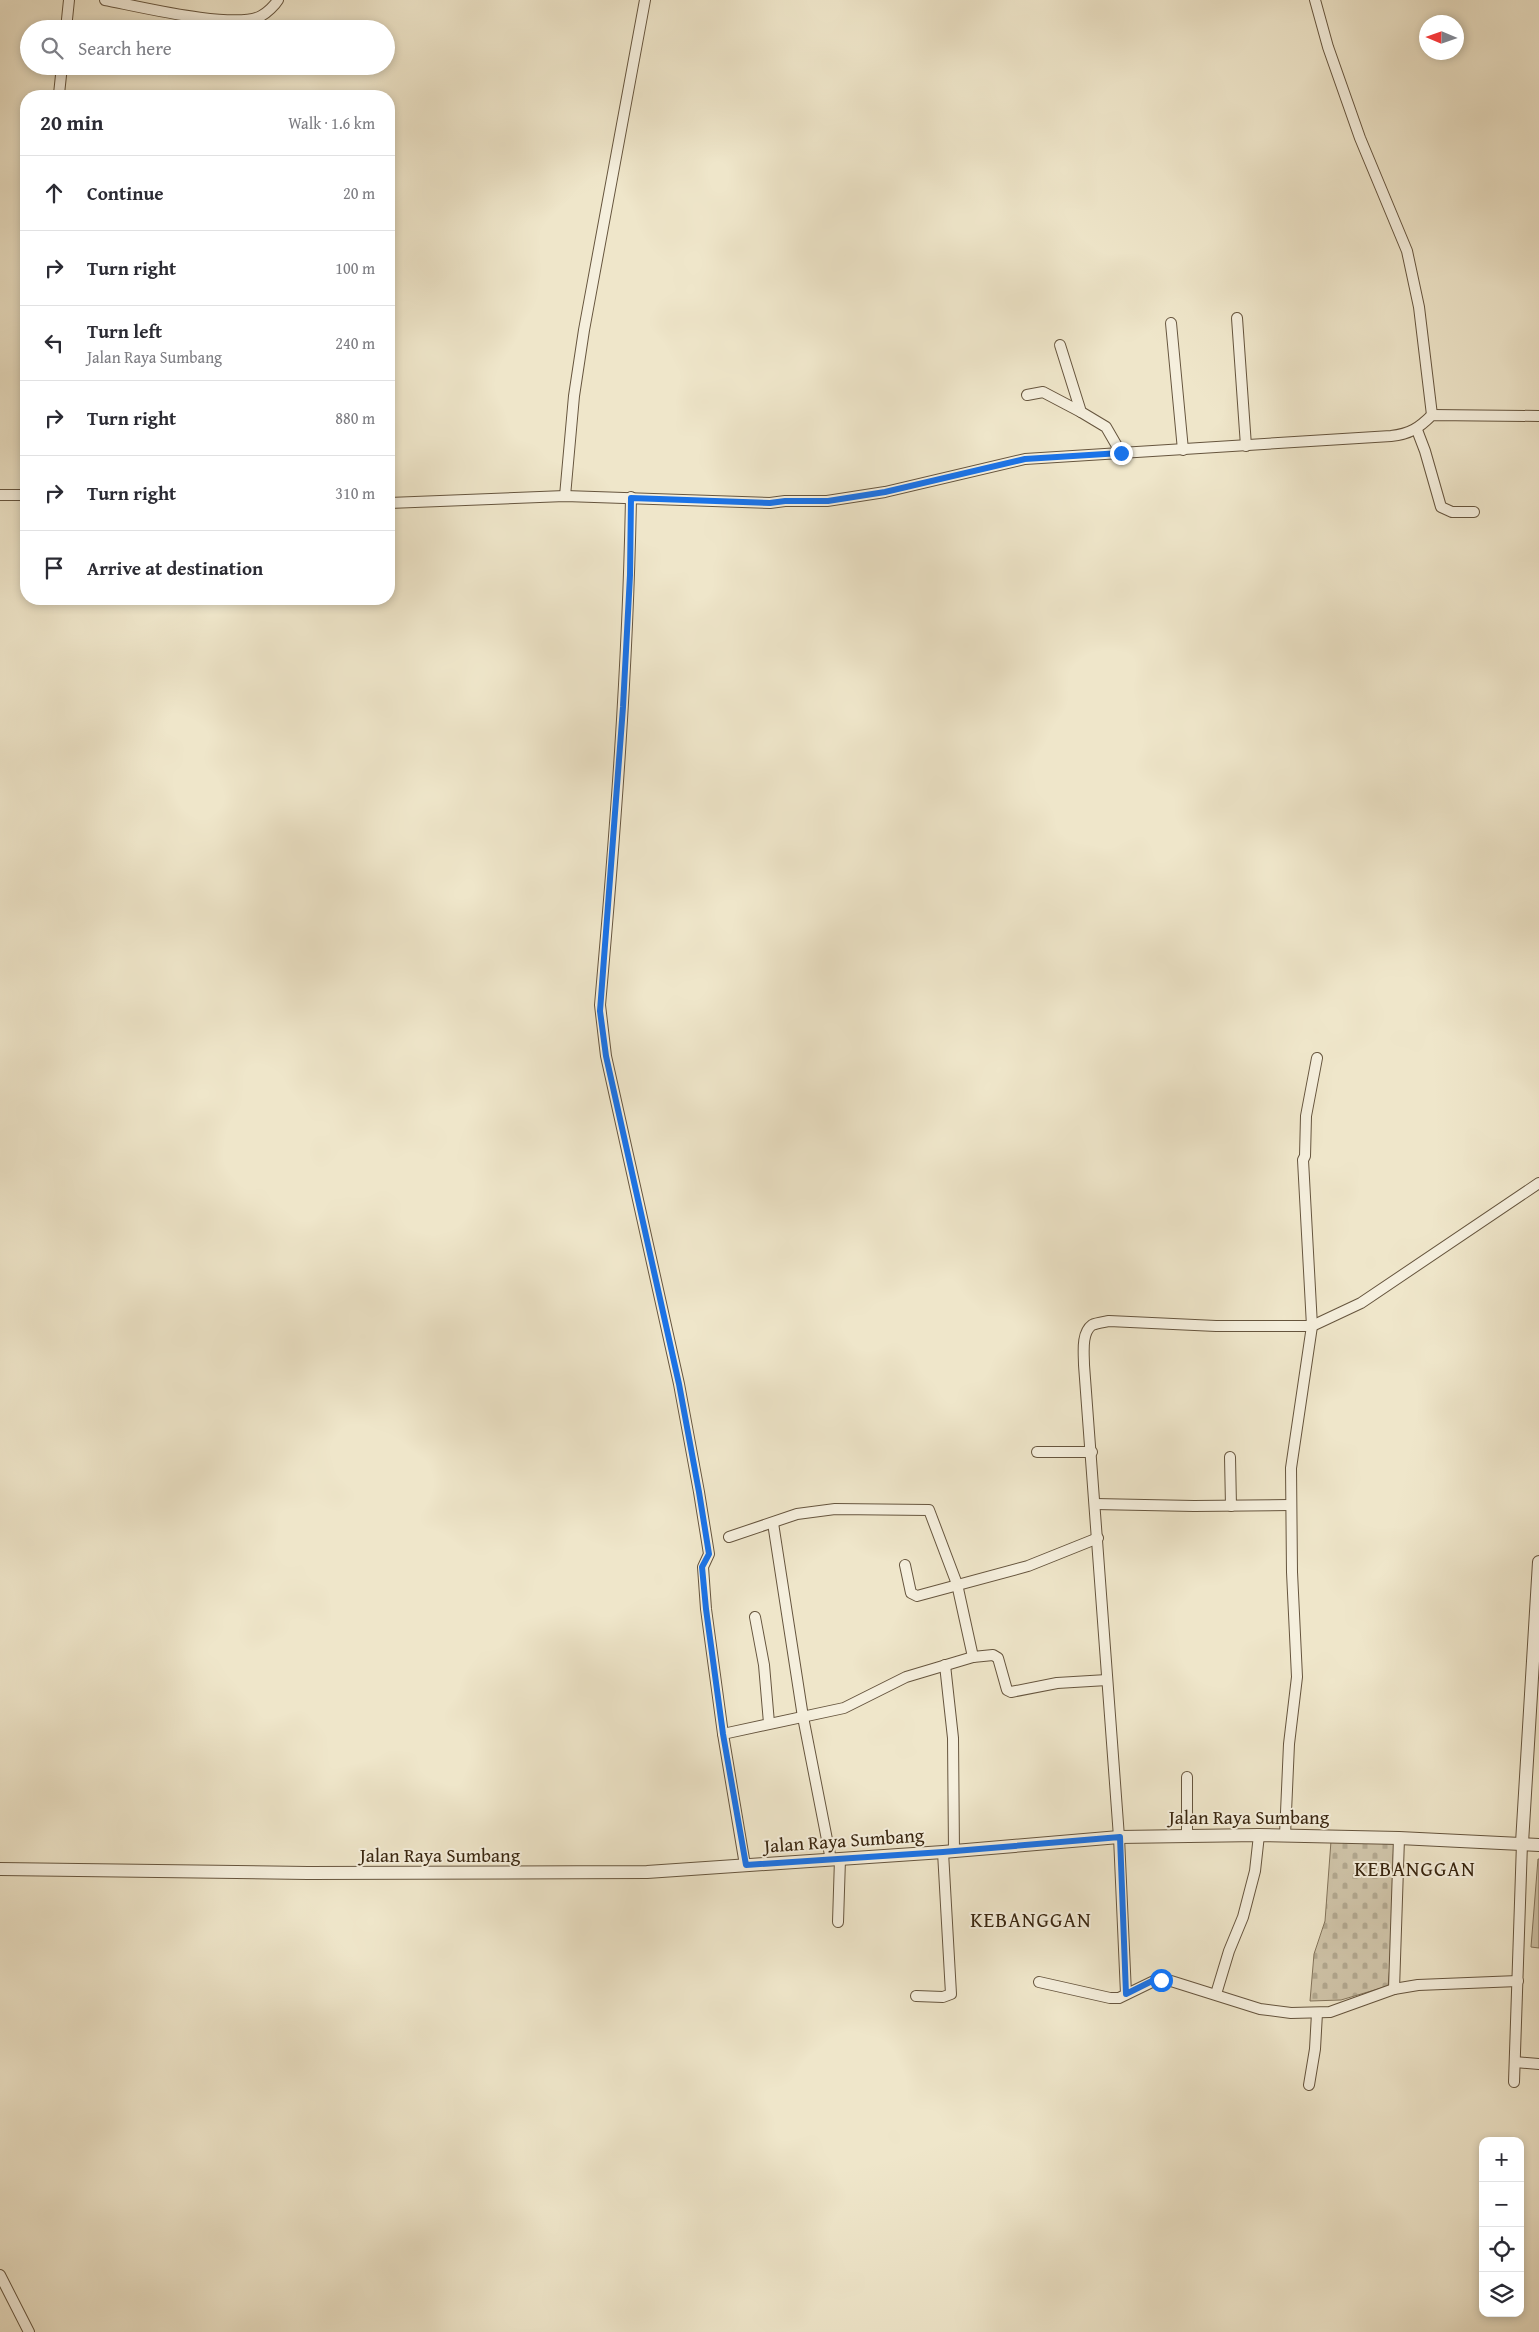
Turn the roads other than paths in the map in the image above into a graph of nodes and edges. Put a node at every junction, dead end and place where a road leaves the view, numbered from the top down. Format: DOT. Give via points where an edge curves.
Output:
graph roads {
  1 [pos="69,0"];
  2 [pos="105,0"];
  3 [pos="278,0"];
  4 [pos="645,0"];
  5 [pos="1315,0"];
  6 [pos="67,20"];
  7 [pos="61,75"];
  8 [pos="59,90"];
  9 [pos="1237,318"];
  10 [pos="1171,323"];
  11 [pos="1060,345"];
  12 [pos="1026,395"];
  13 [pos="1081,412"];
  14 [pos="1432,415"];
  15 [pos="1539,416"];
  16 [pos="1417,430"];
  17 [pos="1246,446"];
  18 [pos="1183,450"];
  19 [pos="1121,453"];
  20 [pos="0,495"];
  21 [pos="20,495"];
  22 [pos="566,496"];
  23 [pos="631,498"];
  24 [pos="395,502"];
  25 [pos="1474,512"];
  26 [pos="1318,1058"];
  27 [pos="1539,1183"];
  28 [pos="1312,1326"];
  29 [pos="1037,1452"];
  30 [pos="1092,1452"];
  31 [pos="1230,1457"];
  32 [pos="1095,1504"];
  33 [pos="1290,1505"];
  34 [pos="1231,1506"];
  35 [pos="773,1523"];
  36 [pos="729,1537"];
  37 [pos="1098,1538"];
  38 [pos="1539,1562"];
  39 [pos="905,1565"];
  40 [pos="957,1584"];
  41 [pos="755,1617"];
  42 [pos="973,1658"];
  43 [pos="945,1665"];
  44 [pos="1107,1680"];
  45 [pos="803,1717"];
  46 [pos="769,1723"];
  47 [pos="723,1734"];
  48 [pos="1187,1777"];
  49 [pos="1259,1834"];
  50 [pos="1285,1835"];
  51 [pos="1187,1836"];
  52 [pos="1120,1837"];
  53 [pos="1399,1838"];
  54 [pos="1522,1843"];
  55 [pos="1539,1845"];
  56 [pos="948,1851"];
  57 [pos="835,1859"];
  58 [pos="746,1865"];
  59 [pos="0,1869"];
  60 [pos="838,1922"];
  61 [pos="1518,1981"];
  62 [pos="1039,1982"];
  63 [pos="1394,1989"];
  64 [pos="1126,1994"];
  65 [pos="1216,1994"];
  66 [pos="916,1996"];
  67 [pos="1317,2013"];
  68 [pos="1515,2062"];
  69 [pos="1539,2064"];
  70 [pos="1514,2082"];
  71 [pos="1309,2085"];
  72 [pos="0,2275"];
  73 [pos="30,2332"];
  1 -- 6 [label="street"];
  2 -- 3 [label="street" via="183,16 232,20 261,16"];
  4 -- 22 [label="street" via="584,330 574,396"];
  5 -- 14 [label="street" via="1360,138 1407,251 1419,307"];
  7 -- 8 [label="street"];
  9 -- 17 [label="street"];
  10 -- 18 [label="street"];
  11 -- 13 [label="street"];
  12 -- 13 [label="street" via="1043,392"];
  13 -- 19 [label="street" via="1106,427"];
  14 -- 15 [label="street"];
  14 -- 16 [label="street"];
  16 -- 17 [label="street" via="1392,436"];
  16 -- 25 [label="street" via="1441,507 1452,512"];
  17 -- 18 [label="street"];
  18 -- 19 [label="street"];
  19 -- 23 [label="street" via="1025,459 885,492 828,501 770,503"];
  20 -- 21 [label="street"];
  22 -- 23 [label="street"];
  22 -- 24 [label="street"];
  23 -- 47 [label="street" via="623,707 600,1008 606,1056 684,1408 709,1554 702,1567"];
  26 -- 28 [label="street" via="1306,1116 1303,1160"];
  27 -- 28 [label="street" via="1361,1303"];
  28 -- 30 [label="street" via="1109,1321 1092,1325 1086,1333 1084,1350"];
  28 -- 33 [label="street" via="1291,1468"];
  29 -- 30 [label="street"];
  30 -- 32 [label="street"];
  31 -- 34 [label="street"];
  32 -- 34 [label="street"];
  32 -- 37 [label="street"];
  33 -- 34 [label="street"];
  33 -- 50 [label="street" via="1297,1677 1289,1744"];
  35 -- 36 [label="street"];
  35 -- 40 [label="street" via="797,1514 836,1509 925,1509 932,1513"];
  35 -- 45 [label="street"];
  37 -- 40 [label="street" via="1028,1566"];
  37 -- 44 [label="street"];
  38 -- 54 [label="street"];
  39 -- 40 [label="street" via="914,1595"];
  40 -- 42 [label="street"];
  41 -- 46 [label="street" via="764,1665"];
  42 -- 43 [label="street"];
  42 -- 44 [label="street" via="993,1655 998,1658 1008,1691 1057,1683"];
  43 -- 45 [label="street" via="906,1677 844,1708"];
  43 -- 56 [label="street" via="953,1738"];
  44 -- 52 [label="street"];
  45 -- 46 [label="street"];
  45 -- 57 [label="street"];
  46 -- 47 [label="street"];
  47 -- 58 [label="street"];
  48 -- 51 [label="street"];
  49 -- 50 [label="street, Jalan Raya Sumbang"];
  49 -- 51 [label="street, Jalan Raya Sumbang"];
  49 -- 65 [label="street" via="1255,1870 1243,1917"];
  50 -- 53 [label="street, Jalan Raya Sumbang"];
  51 -- 52 [label="street, Jalan Raya Sumbang"];
  52 -- 56 [label="street, Jalan Raya Sumbang"];
  52 -- 64 [label="street"];
  53 -- 54 [label="street, Jalan Raya Sumbang"];
  53 -- 63 [label="street"];
  54 -- 55 [label="street, Jalan Raya Sumbang"];
  54 -- 61 [label="street"];
  56 -- 57 [label="street, Jalan Raya Sumbang"];
  56 -- 66 [label="street" via="951,1994 943,1997"];
  57 -- 58 [label="street, Jalan Raya Sumbang"];
  57 -- 60 [label="street"];
  58 -- 59 [label="street, Jalan Raya Sumbang" via="647,1872 529,1873"];
  61 -- 63 [label="street"];
  61 -- 68 [label="street"];
  62 -- 64 [label="street" via="1110,1998"];
  63 -- 67 [label="street" via="1330,2012"];
  64 -- 65 [label="street" via="1156,1980"];
  65 -- 67 [label="street" via="1260,2009 1291,2014"];
  67 -- 71 [label="street"];
  68 -- 69 [label="street"];
  68 -- 70 [label="street"];
  72 -- 73 [label="street"];
}
